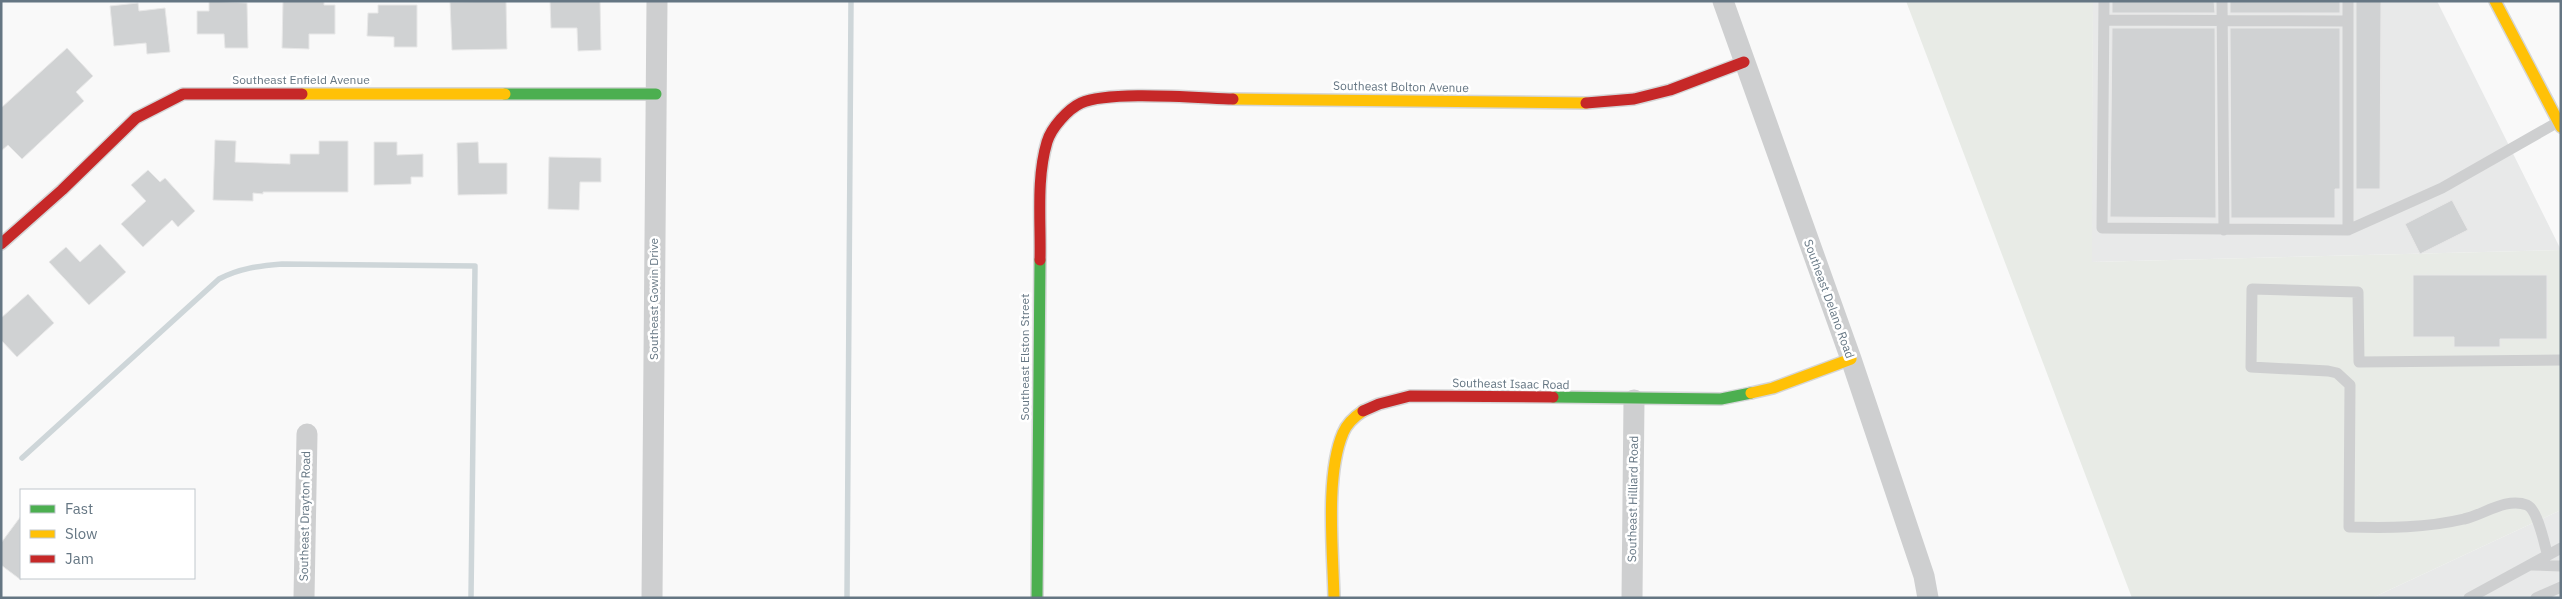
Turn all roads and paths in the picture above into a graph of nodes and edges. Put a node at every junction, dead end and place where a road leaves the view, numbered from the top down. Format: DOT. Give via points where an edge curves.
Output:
graph roads {
  1 [pos="657,1"];
  2 [pos="1723,1"];
  3 [pos="2104,1"];
  4 [pos="2222,1"];
  5 [pos="2348,1"];
  6 [pos="2495,1"];
  7 [pos="2104,20"];
  8 [pos="2348,21"];
  9 [pos="2222,22"];
  10 [pos="1744,62"];
  11 [pos="656,94"];
  12 [pos="1059,121"];
  13 [pos="2559,124"];
  14 [pos="2224,230"];
  15 [pos="2348,230"];
  16 [pos="1,244"];
  17 [pos="1851,359"];
  18 [pos="2561,360"];
  19 [pos="1634,400"];
  20 [pos="307,434"];
  21 [pos="2561,548"];
  22 [pos="2548,553"];
  23 [pos="2532,565"];
  24 [pos="2561,566"];
  25 [pos="2561,587"];
  26 [pos="304,598"];
  27 [pos="652,598"];
  28 [pos="1037,598"];
  29 [pos="1334,598"];
  30 [pos="1632,598"];
  31 [pos="1928,598"];
  32 [pos="2469,598"];
  33 [pos="2536,598"];
  1 -- 11 [label="street, Southeast Gowin Drive"];
  2 -- 10 [label="street, Southeast Delano Road"];
  3 -- 7 [label="lane"];
  4 -- 9 [label="lane"];
  5 -- 8 [label="lane"];
  6 -- 13 [label="street"];
  7 -- 9 [label="lane"];
  7 -- 14 [label="lane" via="2102,228"];
  8 -- 9 [label="lane"];
  8 -- 15 [label="lane"];
  9 -- 14 [label="lane"];
  10 -- 12 [label="street, Southeast Bolton Avenue" via="1670,90 1634,99 1590,103 1109,97 1081,103"];
  10 -- 17 [label="street, Southeast Delano Road"];
  11 -- 16 [label="street, Southeast Enfield Avenue" via="183,94 136,118"];
  11 -- 27 [label="street, Southeast Gowin Drive"];
  12 -- 28 [label="street, Southeast Elston Street" via="1047,140 1041,169"];
  13 -- 15 [label="lane" via="2442,188"];
  14 -- 15 [label="lane"];
  17 -- 19 [label="street, Southeast Isaac Road" via="1773,388 1722,399"];
  17 -- 31 [label="street, Southeast Delano Road" via="1924,576"];
  18 -- 22 [label="lane" via="2359,362 2358,292 2252,289 2251,367 2328,370 2337,373 2350,385 2349,527 2430,525 2465,519 2505,505 2528,505 2534,512"];
  19 -- 29 [label="street, Southeast Isaac Road" via="1410,396 1376,403 1350,421 1338,445 1334,478"];
  19 -- 30 [label="street, Southeast Hilliard Road"];
  20 -- 26 [label="street, Southeast Drayton Road"];
  21 -- 22 [label="lane"];
  22 -- 23 [label="lane"];
  23 -- 24 [label="lane"];
  23 -- 32 [label="lane"];
  25 -- 33 [label="lane"];
}
